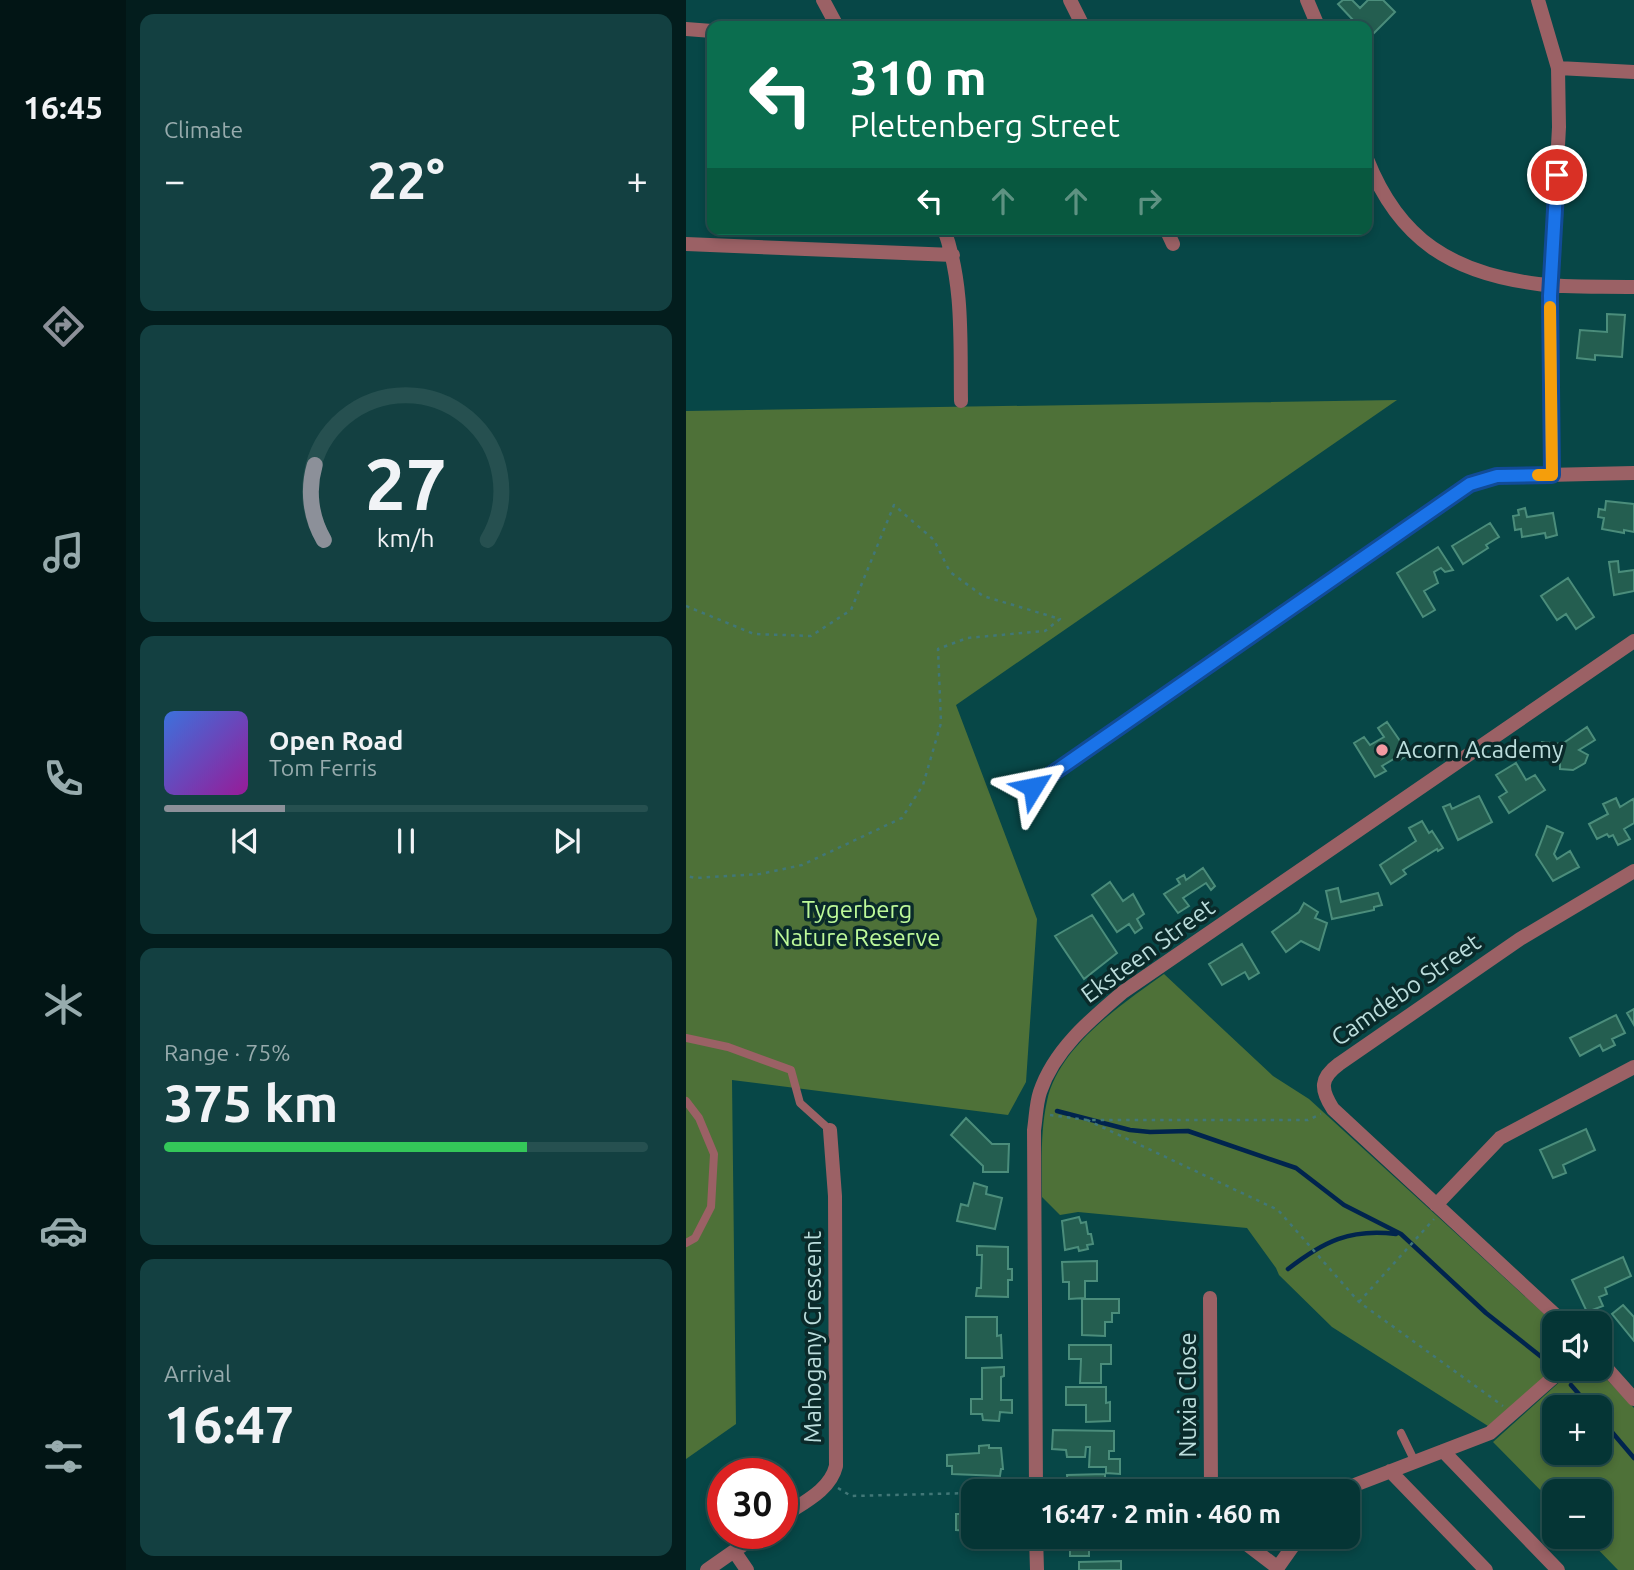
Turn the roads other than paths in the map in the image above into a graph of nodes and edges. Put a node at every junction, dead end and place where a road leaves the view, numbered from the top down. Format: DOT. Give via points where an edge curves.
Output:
graph roads {
  1 [pos="823,0"];
  2 [pos="1070,0"];
  3 [pos="1307,0"];
  4 [pos="1538,0"];
  5 [pos="833,21"];
  6 [pos="1080,21"];
  7 [pos="1316,21"];
  8 [pos="686,29"];
  9 [pos="707,31"];
  10 [pos="1558,68"];
  11 [pos="1634,72"];
  12 [pos="1372,171"];
  13 [pos="946,235"];
  14 [pos="1168,235"];
  15 [pos="686,244"];
  16 [pos="1172,244"];
  17 [pos="953,255"];
  18 [pos="1552,284"];
  19 [pos="1634,288"];
  20 [pos="961,401"];
  21 [pos="1634,474"];
  22 [pos="1552,475"];
  23 [pos="1634,640"];
  24 [pos="1033,787"];
  25 [pos="1634,870"];
  26 [pos="686,1038"];
  27 [pos="1634,1066"];
  28 [pos="686,1101"];
  29 [pos="830,1130"];
  30 [pos="1439,1207"];
  31 [pos="686,1243"];
  32 [pos="1210,1298"];
  33 [pos="1551,1311"];
  34 [pos="1612,1374"];
  35 [pos="1550,1381"];
  36 [pos="1634,1399"];
  37 [pos="1401,1433"];
  38 [pos="1443,1451"];
  39 [pos="1415,1462"];
  40 [pos="1390,1471"];
  41 [pos="1036,1479"];
  42 [pos="1211,1479"];
  43 [pos="1360,1483"];
  44 [pos="798,1505"];
  45 [pos="737,1549"];
  46 [pos="1036,1549"];
  47 [pos="1252,1549"];
  48 [pos="1291,1549"];
  49 [pos="734,1551"];
  50 [pos="1550,1567"];
  51 [pos="1277,1569"];
  52 [pos="707,1570"];
  53 [pos="747,1570"];
  54 [pos="1037,1570"];
  55 [pos="1486,1570"];
  1 -- 5 [label="street"];
  2 -- 6 [label="street"];
  3 -- 7 [label="street"];
  4 -- 10 [label="street"];
  8 -- 9 [label="street"];
  10 -- 11 [label="street"];
  10 -- 18 [label="street"];
  12 -- 18 [label="street" via="1382,195 1422,241 1480,272"];
  13 -- 17 [label="street"];
  14 -- 16 [label="street"];
  15 -- 17 [label="street"];
  17 -- 20 [label="street" via="960,309"];
  18 -- 19 [label="street"];
  18 -- 22 [label="street"];
  21 -- 22 [label="street"];
  22 -- 24 [label="street" via="1497,476 1470,484"];
  23 -- 41 [label="street, Eksteen Street" via="1123,992 1063,1049 1039,1093 1034,1143"];
  25 -- 30 [label="street, Camdebo Street" via="1520,939 1328,1072 1323,1090 1333,1109"];
  26 -- 29 [label="lane" via="728,1047 791,1070 800,1103"];
  27 -- 30 [label="street" via="1500,1138"];
  28 -- 31 [label="lane" via="699,1118 714,1154 711,1207 695,1238"];
  29 -- 44 [label="street, Mahogany Crescent" via="835,1196 836,1458 829,1483"];
  30 -- 33 [label="street"];
  32 -- 42 [label="street, Nuxia Close"];
  34 -- 36 [label="street"];
  35 -- 38 [label="street" via="1490,1433"];
  37 -- 39 [label="lane"];
  38 -- 39 [label="street"];
  38 -- 50 [label="street"];
  39 -- 40 [label="street"];
  40 -- 43 [label="street"];
  40 -- 55 [label="street"];
  45 -- 49 [label="street"];
  46 -- 54 [label="street"];
  47 -- 51 [label="street"];
  48 -- 51 [label="street"];
  49 -- 52 [label="street"];
  49 -- 53 [label="street"];
}
